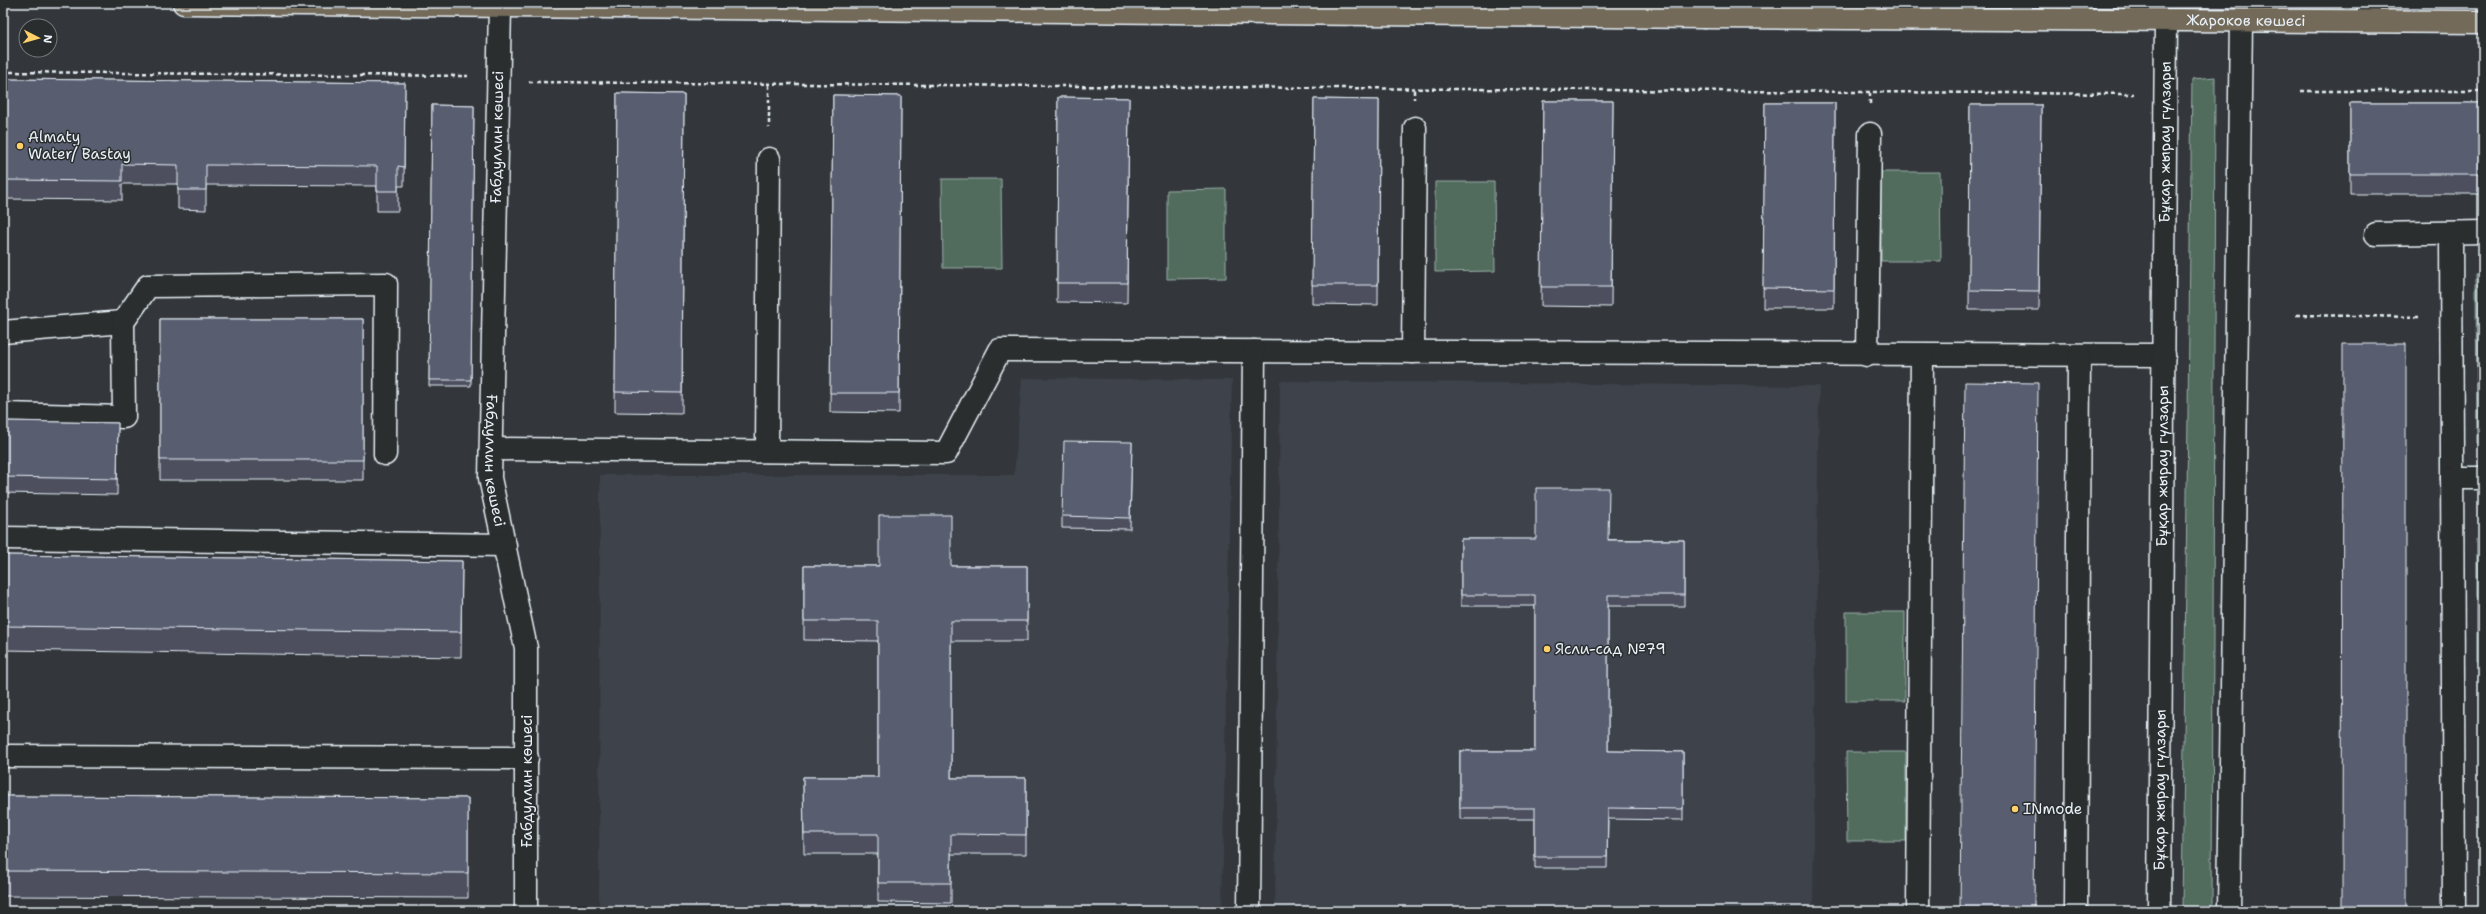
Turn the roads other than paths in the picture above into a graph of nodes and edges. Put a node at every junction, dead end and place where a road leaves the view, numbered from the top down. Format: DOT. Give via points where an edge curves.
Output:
graph roads {
  1 [pos="184,3"];
  2 [pos="274,4"];
  3 [pos="559,5"];
  4 [pos="500,7"];
  5 [pos="976,7"];
  6 [pos="1431,9"];
  7 [pos="1704,10"];
  8 [pos="2021,11"];
  9 [pos="2369,12"];
  10 [pos="2166,20"];
  11 [pos="2241,20"];
  12 [pos="2483,22"];
  13 [pos="1415,128"];
  14 [pos="1870,134"];
  15 [pos="769,159"];
  16 [pos="2483,232"];
  17 [pos="2451,233"];
  18 [pos="2376,234"];
  19 [pos="123,322"];
  20 [pos="3,332"];
  21 [pos="1254,351"];
  22 [pos="1413,352"];
  23 [pos="1867,355"];
  24 [pos="1922,355"];
  25 [pos="2164,355"];
  26 [pos="2079,356"];
  27 [pos="3,414"];
  28 [pos="491,449"];
  29 [pos="767,451"];
  30 [pos="385,454"];
  31 [pos="2452,478"];
  32 [pos="2483,478"];
  33 [pos="3,538"];
  34 [pos="505,545"];
  35 [pos="3,756"];
  36 [pos="527,758"];
  37 [pos="526,911"];
  38 [pos="1249,911"];
  39 [pos="1918,911"];
  40 [pos="2076,911"];
  41 [pos="2159,911"];
  42 [pos="2229,911"];
  43 [pos="2454,911"];
  1 -- 2 [label="main road, Жароков көшесі"];
  2 -- 4 [label="main road, Жароков көшесі"];
  3 -- 4 [label="main road, Жароков көшесі"];
  3 -- 5 [label="main road, Жароков көшесі"];
  4 -- 28 [label="street, Ғабдуллин көшесі"];
  5 -- 6 [label="main road, Жароков көшесі"];
  6 -- 7 [label="main road, Жароков көшесі"];
  7 -- 8 [label="main road, Жароков көшесі"];
  8 -- 10 [label="main road, Жароков көшесі"];
  9 -- 11 [label="main road, Жароков көшесі"];
  9 -- 12 [label="main road, Жароков көшесі"];
  10 -- 11 [label="main road, Жароков көшесі"];
  10 -- 25 [label="street, Бұқар жырау гүлзары"];
  11 -- 42 [label="street"];
  13 -- 22 [label="street"];
  14 -- 23 [label="street"];
  15 -- 29 [label="street"];
  16 -- 17 [label="street"];
  17 -- 18 [label="street"];
  17 -- 31 [label="street"];
  19 -- 20 [label="street"];
  19 -- 27 [label="street" via="124,417"];
  19 -- 30 [label="street" via="148,286 386,284"];
  21 -- 22 [label="street"];
  21 -- 29 [label="street" via="1000,350 946,453"];
  21 -- 38 [label="street"];
  22 -- 23 [label="street"];
  23 -- 24 [label="street"];
  24 -- 26 [label="street"];
  24 -- 39 [label="street"];
  25 -- 26 [label="street"];
  25 -- 41 [label="street, Бұқар жырау гүлзары"];
  26 -- 40 [label="street"];
  28 -- 29 [label="street"];
  28 -- 34 [label="street, Ғабдуллин көшесі" via="490,478"];
  31 -- 32 [label="street"];
  31 -- 43 [label="street"];
  33 -- 34 [label="street"];
  34 -- 36 [label="street, Ғабдуллин көшесі" via="526,648"];
  35 -- 36 [label="street"];
  36 -- 37 [label="street, Ғабдуллин көшесі"];
}
